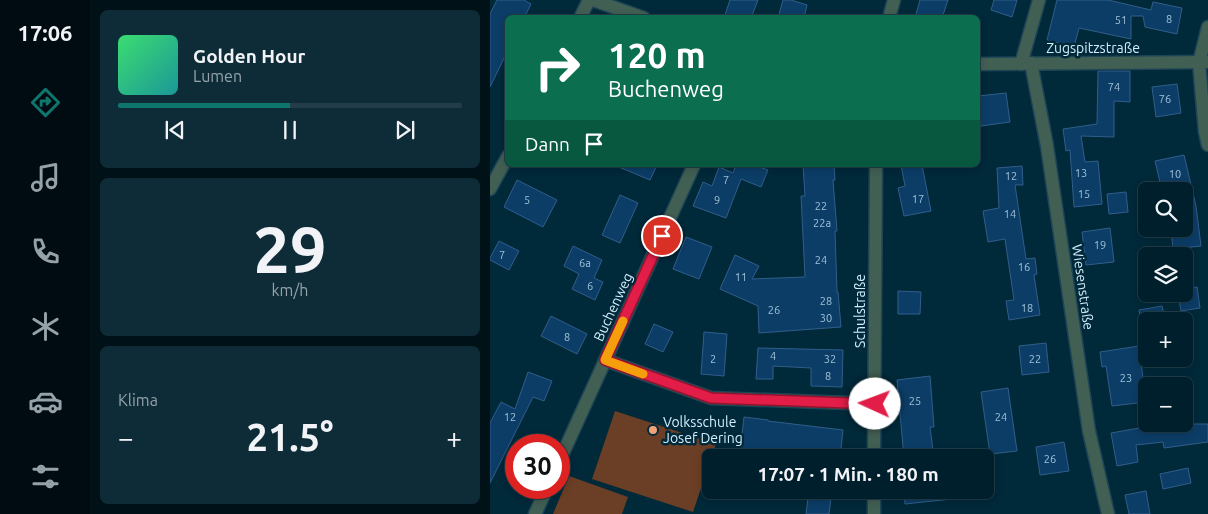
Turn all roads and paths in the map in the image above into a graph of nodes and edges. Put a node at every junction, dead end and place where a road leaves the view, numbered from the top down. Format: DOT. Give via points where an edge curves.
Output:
graph roads {
  1 [pos="589,0"];
  2 [pos="593,0"];
  3 [pos="894,0"];
  4 [pos="1039,0"];
  5 [pos="617,3"];
  6 [pos="582,15"];
  7 [pos="639,15"];
  8 [pos="890,15"];
  9 [pos="1208,27"];
  10 [pos="1204,62"];
  11 [pos="980,64"];
  12 [pos="1026,64"];
  13 [pos="1208,145"];
  14 [pos="505,162"];
  15 [pos="693,167"];
  16 [pos="876,167"];
  17 [pos="490,189"];
  18 [pos="605,360"];
  19 [pos="875,404"];
  20 [pos="570,438"];
  21 [pos="874,449"];
  22 [pos="542,499"];
  23 [pos="874,499"];
  24 [pos="535,514"];
  25 [pos="874,514"];
  26 [pos="1108,514"];
  1 -- 6 [label="street"];
  2 -- 5 [label="street"];
  3 -- 8 [label="street"];
  4 -- 12 [label="street, Wiesenstraße"];
  5 -- 7 [label="street"];
  9 -- 10 [label="street"];
  10 -- 12 [label="street, Zugspitzstraße"];
  10 -- 13 [label="street"];
  11 -- 12 [label="street, Zugspitzstraße"];
  12 -- 26 [label="street, Wiesenstraße" via="1047,146 1089,431"];
  14 -- 17 [label="street"];
  15 -- 18 [label="street, Buchenweg"];
  16 -- 19 [label="street, Schulstraße"];
  18 -- 19 [label="street" via="711,398"];
  18 -- 20 [label="street, Buchenweg"];
  19 -- 21 [label="street, Schulstraße"];
  22 -- 24 [label="street"];
  23 -- 25 [label="street"];
}
